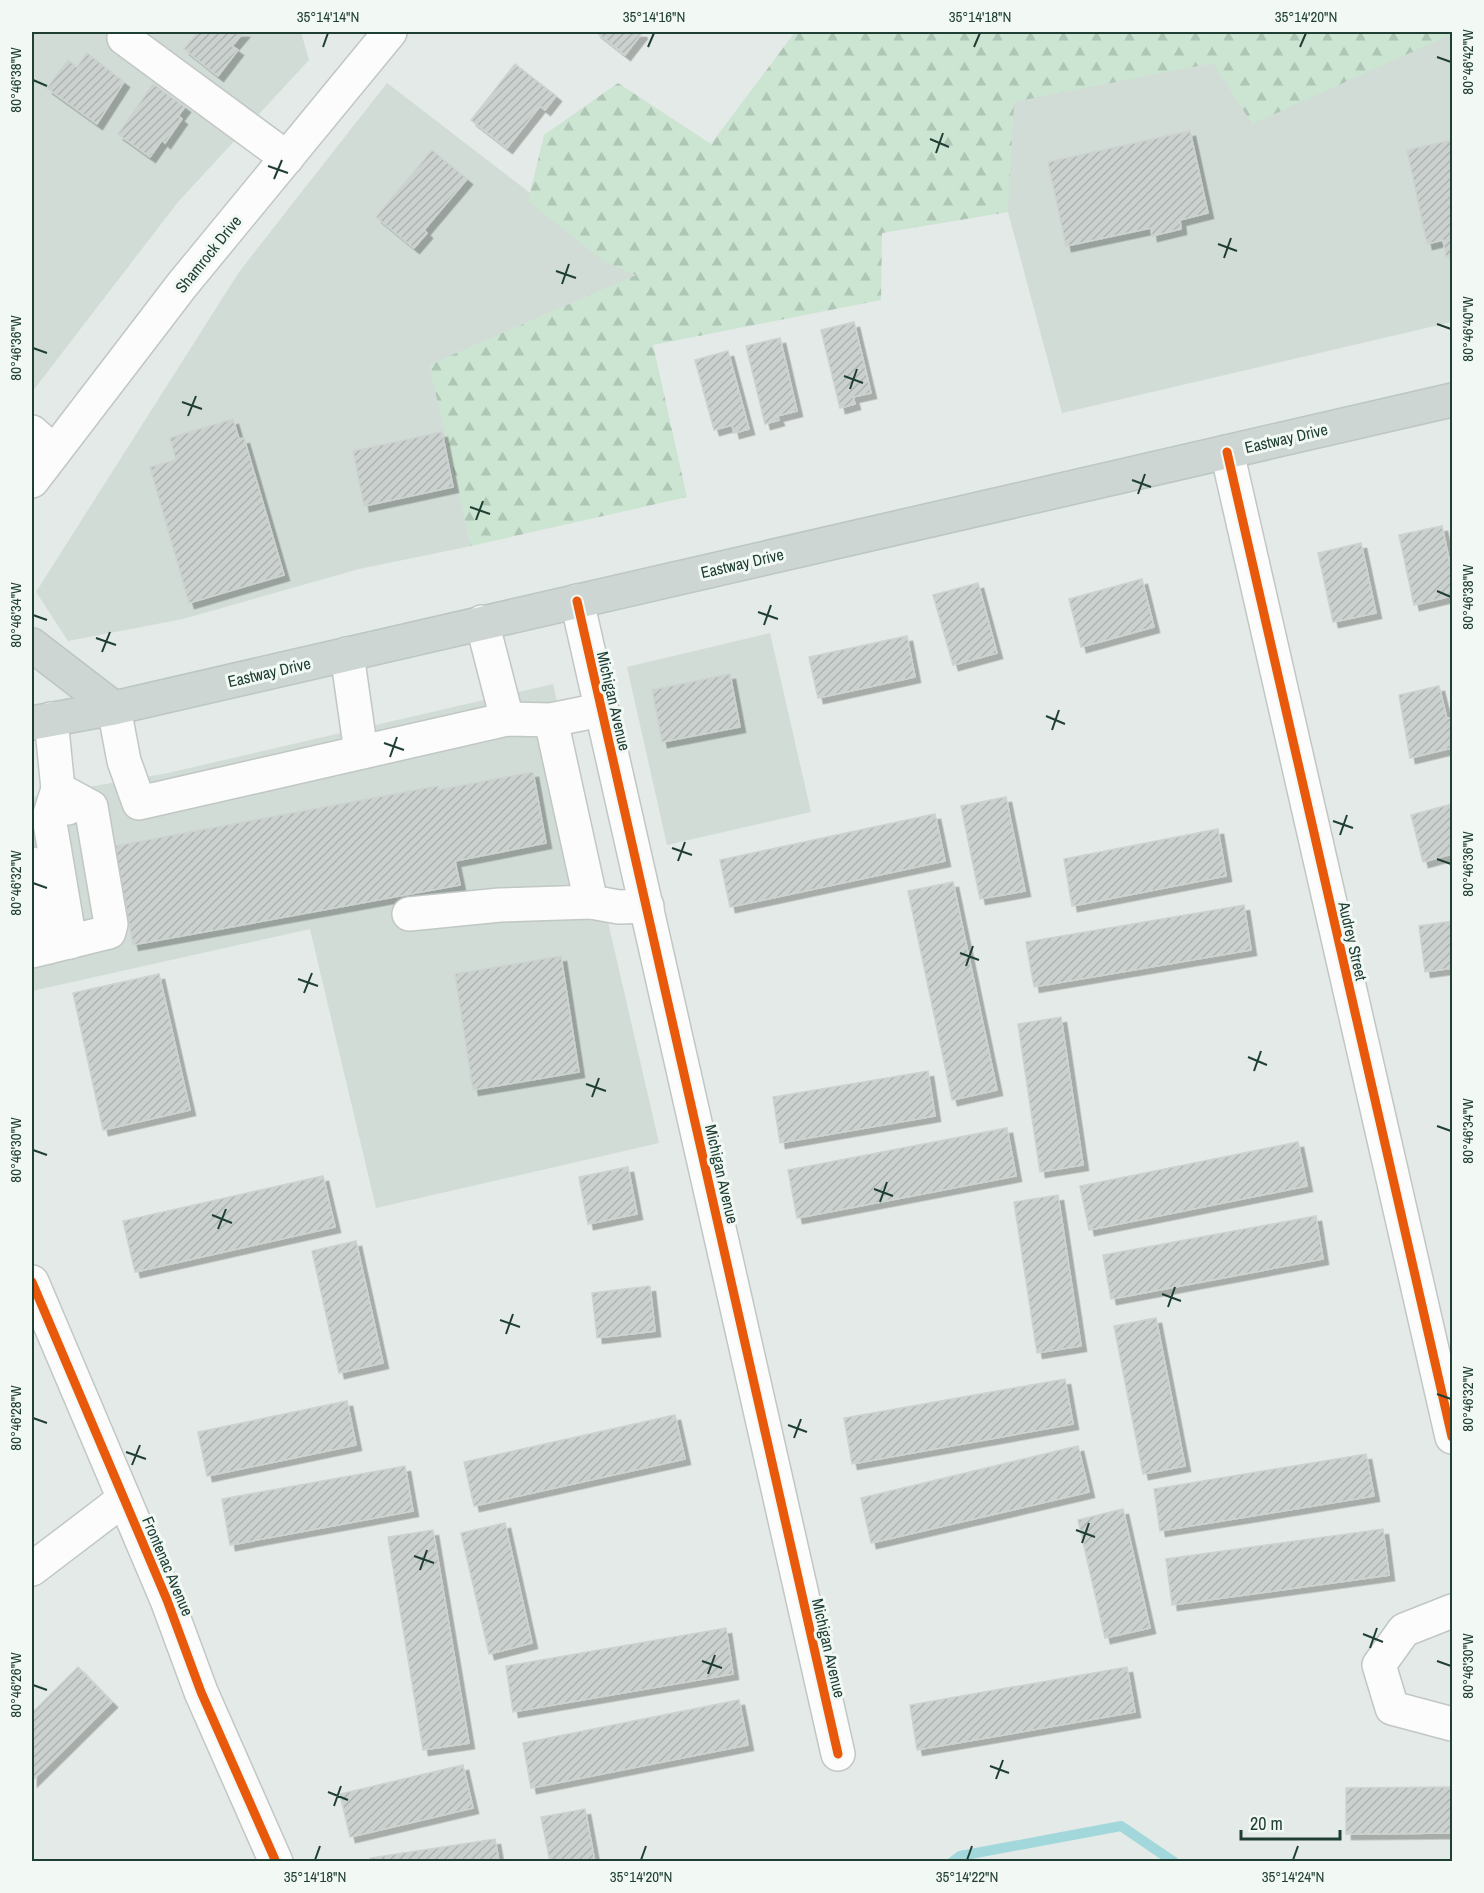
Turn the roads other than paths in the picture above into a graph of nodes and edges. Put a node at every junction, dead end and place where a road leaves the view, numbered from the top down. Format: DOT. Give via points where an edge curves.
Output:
graph roads {
  1 [pos="130,32"];
  2 [pos="385,33"];
  3 [pos="287,158"];
  4 [pos="1452,400"];
  5 [pos="43,442"];
  6 [pos="1227,452"];
  7 [pos="32,481"];
  8 [pos="577,601"];
  9 [pos="482,622"];
  10 [pos="32,645"];
  11 [pos="347,654"];
  12 [pos="114,708"];
  13 [pos="600,710"];
  14 [pos="507,719"];
  15 [pos="551,720"];
  16 [pos="41,721"];
  17 [pos="362,752"];
  18 [pos="58,789"];
  19 [pos="32,813"];
  20 [pos="32,864"];
  21 [pos="591,902"];
  22 [pos="646,906"];
  23 [pos="410,914"];
  24 [pos="70,942"];
  25 [pos="32,1282"];
  26 [pos="1452,1437"];
  27 [pos="124,1499"];
  28 [pos="32,1569"];
  29 [pos="1452,1611"];
  30 [pos="1452,1724"];
  31 [pos="838,1754"];
  32 [pos="276,1862"];
  1 -- 3 [label="street" via="124,38"];
  2 -- 3 [label="street, Shamrock Drive"];
  3 -- 5 [label="street, Shamrock Drive" via="182,285"];
  4 -- 6 [label="main road, Eastway Drive"];
  5 -- 7 [label="street, Shamrock Drive"];
  6 -- 8 [label="main road, Eastway Drive"];
  6 -- 26 [label="street, Audrey Street"];
  8 -- 9 [label="main road, Eastway Drive"];
  8 -- 13 [label="street, Michigan Avenue"];
  9 -- 11 [label="main road, Eastway Drive"];
  9 -- 14 [label="street"];
  10 -- 12 [label="main road"];
  11 -- 12 [label="main road, Eastway Drive"];
  11 -- 17 [label="street"];
  12 -- 16 [label="main road, Eastway Drive"];
  12 -- 17 [label="street" via="124,761 140,803"];
  13 -- 15 [label="street"];
  13 -- 22 [label="street, Michigan Avenue"];
  14 -- 15 [label="street"];
  14 -- 17 [label="street"];
  15 -- 21 [label="street"];
  16 -- 18 [label="street"];
  18 -- 19 [label="street"];
  18 -- 24 [label="street" via="49,817"];
  18 -- 24 [label="street" via="91,807 111,924"];
  20 -- 24 [label="street"];
  21 -- 22 [label="street"];
  21 -- 23 [label="street" via="500,905"];
  22 -- 31 [label="street, Michigan Avenue"];
  25 -- 27 [label="street, Frontenac Avenue"];
  27 -- 28 [label="street"];
  27 -- 32 [label="street, Frontenac Avenue" via="201,1692"];
  29 -- 30 [label="street" via="1404,1630 1379,1665 1392,1708"];
}
